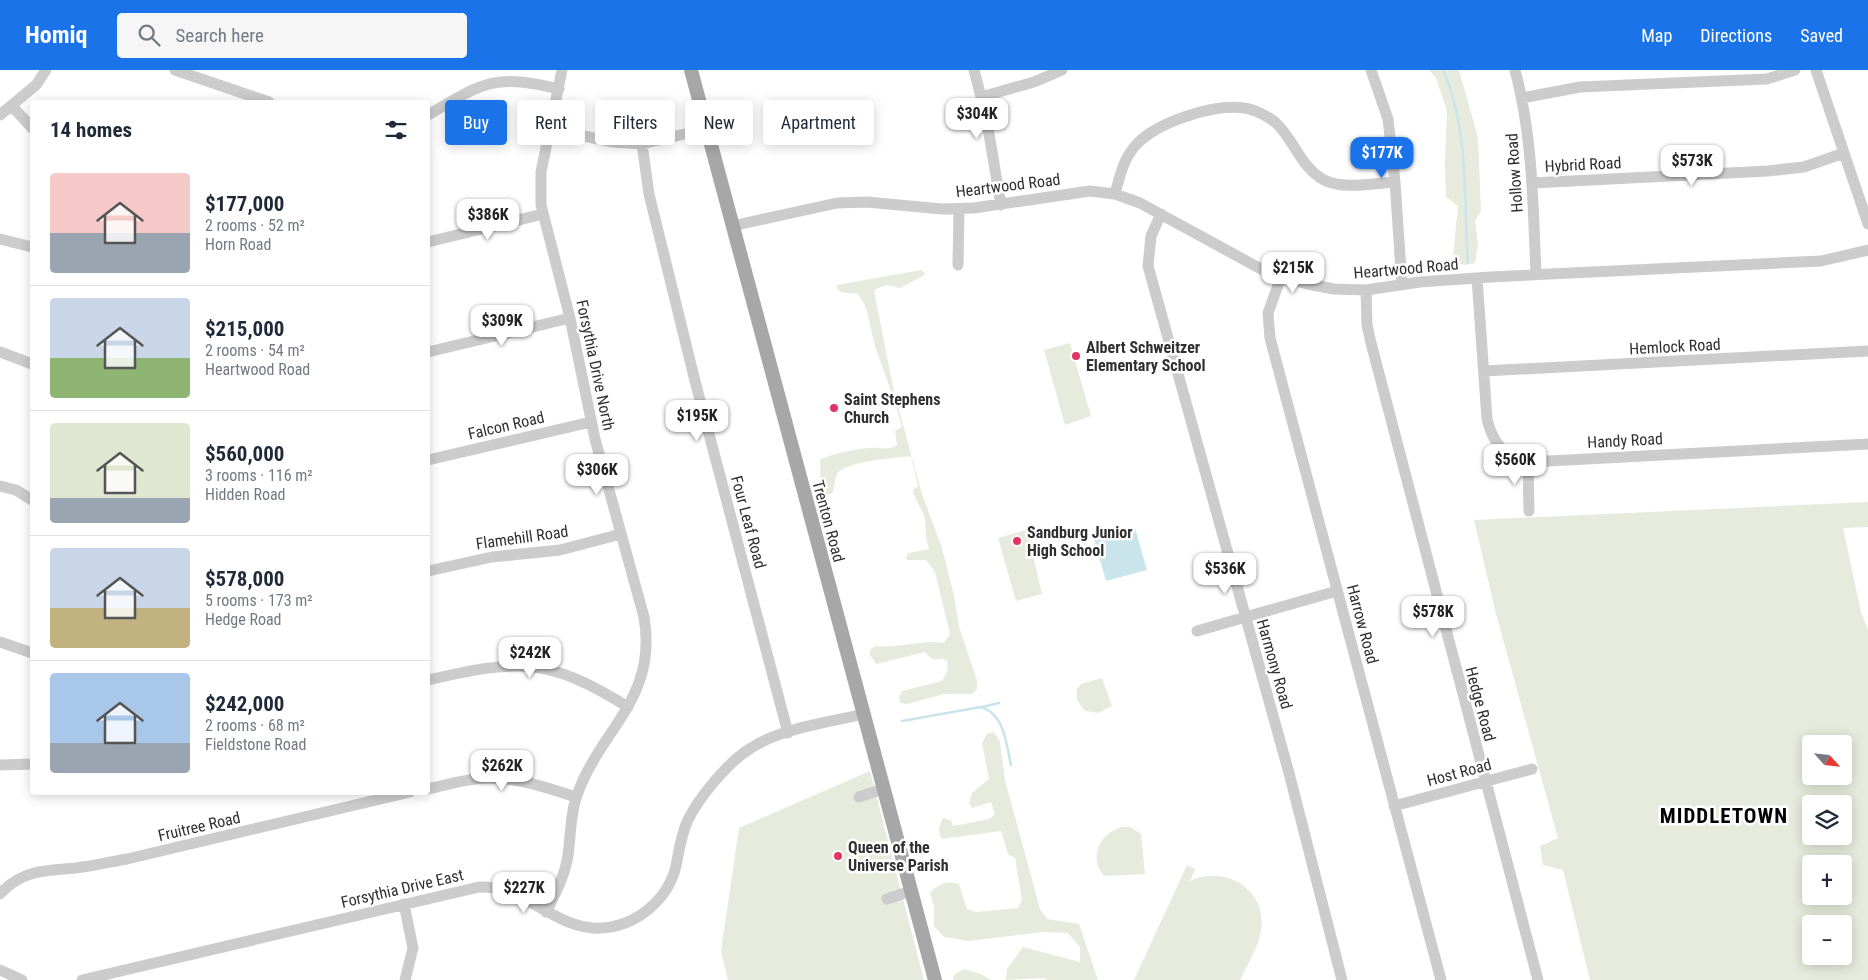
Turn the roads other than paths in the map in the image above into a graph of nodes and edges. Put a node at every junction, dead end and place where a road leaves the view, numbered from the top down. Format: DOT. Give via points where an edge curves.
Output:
graph roads {
  1 [pos="46,70"];
  2 [pos="175,70"];
  3 [pos="562,70"];
  4 [pos="691,70"];
  5 [pos="974,70"];
  6 [pos="1062,70"];
  7 [pos="1371,70"];
  8 [pos="1515,70"];
  9 [pos="1795,70"];
  10 [pos="1816,70"];
  11 [pos="559,89"];
  12 [pos="981,97"];
  13 [pos="1522,98"];
  14 [pos="263,100"];
  15 [pos="557,100"];
  16 [pos="699,100"];
  17 [pos="12,106"];
  18 [pos="430,114"];
  19 [pos="0,115"];
  20 [pos="30,126"];
  21 [pos="547,145"];
  22 [pos="642,145"];
  23 [pos="710,145"];
  24 [pos="1844,153"];
  25 [pos="1396,182"];
  26 [pos="1532,183"];
  27 [pos="1115,194"];
  28 [pos="1001,205"];
  29 [pos="959,209"];
  30 [pos="543,214"];
  31 [pos="1161,214"];
  32 [pos="1868,224"];
  33 [pos="732,226"];
  34 [pos="0,239"];
  35 [pos="430,242"];
  36 [pos="30,246"];
  37 [pos="1868,250"];
  38 [pos="958,264"];
  39 [pos="1536,275"];
  40 [pos="1281,277"];
  41 [pos="1477,278"];
  42 [pos="1402,285"];
  43 [pos="1366,290"];
  44 [pos="570,318"];
  45 [pos="0,352"];
  46 [pos="430,352"];
  47 [pos="1868,352"];
  48 [pos="30,363"];
  49 [pos="1484,371"];
  50 [pos="591,422"];
  51 [pos="1868,444"];
  52 [pos="430,460"];
  53 [pos="1528,461"];
  54 [pos="0,486"];
  55 [pos="30,499"];
  56 [pos="1529,511"];
  57 [pos="621,534"];
  58 [pos="430,571"];
  59 [pos="1337,591"];
  60 [pos="1245,617"];
  61 [pos="1197,631"];
  62 [pos="0,642"];
  63 [pos="30,652"];
  64 [pos="430,680"];
  65 [pos="628,707"];
  66 [pos="863,714"];
  67 [pos="788,733"];
  68 [pos="30,764"];
  69 [pos="0,765"];
  70 [pos="1532,769"];
  71 [pos="1484,782"];
  72 [pos="430,789"];
  73 [pos="883,789"];
  74 [pos="397,795"];
  75 [pos="576,797"];
  76 [pos="859,797"];
  77 [pos="1394,806"];
  78 [pos="911,891"];
  79 [pos="0,894"];
  80 [pos="887,899"];
  81 [pos="404,904"];
  82 [pos="546,912"];
  83 [pos="0,970"];
  84 [pos="22,980"];
  85 [pos="82,980"];
  86 [pos="405,980"];
  87 [pos="935,980"];
  88 [pos="1342,980"];
  89 [pos="1441,980"];
  90 [pos="1538,980"];
  1 -- 17 [label="street" via="36,85"];
  2 -- 14 [label="street"];
  3 -- 11 [label="street, Forsythia Drive North"];
  4 -- 16 [label="main road, Trenton Road"];
  5 -- 12 [label="street"];
  6 -- 12 [label="street" via="1034,82"];
  7 -- 25 [label="street" via="1388,119"];
  8 -- 13 [label="street, Hollow Road"];
  9 -- 13 [label="street" via="1768,78 1572,88"];
  10 -- 24 [label="street"];
  11 -- 15 [label="street, Forsythia Drive North"];
  11 -- 18 [label="street" via="521,81 487,83 463,92"];
  12 -- 28 [label="street"];
  13 -- 26 [label="street, Hollow Road"];
  17 -- 19 [label="street"];
  17 -- 20 [label="street"];
  21 -- 30 [label="street, Forsythia Drive North" via="541,172"];
  22 -- 67 [label="street, Four Leaf Road" via="649,194 694,381"];
  23 -- 33 [label="main road, Trenton Road"];
  24 -- 26 [label="street, Hybrid Road" via="1804,167 1768,171"];
  24 -- 32 [label="street"];
  25 -- 27 [label="street" via="1339,184 1324,180 1308,167 1274,122 1253,110 1236,108 1186,117 1148,134 1126,159"];
  25 -- 42 [label="street"];
  26 -- 39 [label="street, Hollow Road"];
  27 -- 28 [label="street, Heartwood Road" via="1078,192"];
  27 -- 31 [label="street, Heartwood Road"];
  28 -- 29 [label="street, Heartwood Road"];
  29 -- 33 [label="street, Heartwood Road" via="837,203"];
  29 -- 38 [label="street"];
  30 -- 35 [label="street"];
  30 -- 44 [label="street, Forsythia Drive North"];
  31 -- 40 [label="street, Heartwood Road" via="1243,260"];
  31 -- 60 [label="street, Harmony Road" via="1151,236 1148,266"];
  33 -- 66 [label="main road, Trenton Road"];
  34 -- 36 [label="street"];
  37 -- 39 [label="street, Heartwood Road" via="1821,261"];
  39 -- 41 [label="street, Heartwood Road"];
  40 -- 43 [label="street, Heartwood Road" via="1334,289"];
  40 -- 59 [label="street, Harrow Road" via="1268,313 1270,338"];
  41 -- 42 [label="street, Heartwood Road"];
  41 -- 49 [label="street, Handy Road"];
  42 -- 43 [label="street, Heartwood Road"];
  43 -- 71 [label="street, Hedge Road" via="1371,343"];
  44 -- 46 [label="street"];
  44 -- 50 [label="street, Forsythia Drive North"];
  45 -- 48 [label="street"];
  47 -- 49 [label="street, Hemlock Road"];
  49 -- 53 [label="street, Handy Road" via="1487,419 1493,438 1509,455"];
  50 -- 52 [label="street, Falcon Road"];
  50 -- 57 [label="street, Forsythia Drive North"];
  51 -- 53 [label="street, Handy Road"];
  53 -- 56 [label="street"];
  54 -- 55 [label="street" via="16,490"];
  57 -- 58 [label="street, Flamehill Road" via="560,550 485,558"];
  57 -- 65 [label="street, Forsythia Drive North" via="644,617 647,643 640,682"];
  59 -- 60 [label="street"];
  59 -- 77 [label="street, Harrow Road"];
  60 -- 61 [label="street"];
  60 -- 88 [label="street, Harmony Road"];
  62 -- 63 [label="street"];
  64 -- 65 [label="street" via="497,665 534,666 580,679"];
  65 -- 75 [label="street, Forsythia Drive North"];
  66 -- 67 [label="street, Forsythia Drive East"];
  66 -- 73 [label="main road, Trenton Road"];
  67 -- 82 [label="street, Forsythia Drive East" via="750,748 706,792 686,823 676,867 667,888 645,912 626,922 603,928 575,925"];
  68 -- 69 [label="street"];
  70 -- 71 [label="street, Host Road"];
  71 -- 77 [label="street, Host Road"];
  71 -- 90 [label="street, Hedge Road"];
  72 -- 75 [label="street" via="497,778 521,781"];
  73 -- 76 [label="street"];
  73 -- 78 [label="main road, Trenton Road"];
  74 -- 79 [label="street, Fruitree Road" via="127,859 39,870 26,875"];
  75 -- 82 [label="street, Forsythia Drive North" via="566,865"];
  77 -- 89 [label="street, Harrow Road"];
  78 -- 80 [label="street"];
  78 -- 87 [label="main road, Trenton Road"];
  81 -- 82 [label="street, Forsythia Drive East" via="491,887 510,891"];
  81 -- 85 [label="street, Forsythia Drive East"];
  81 -- 86 [label="street" via="413,948"];
  83 -- 84 [label="street"];
}
